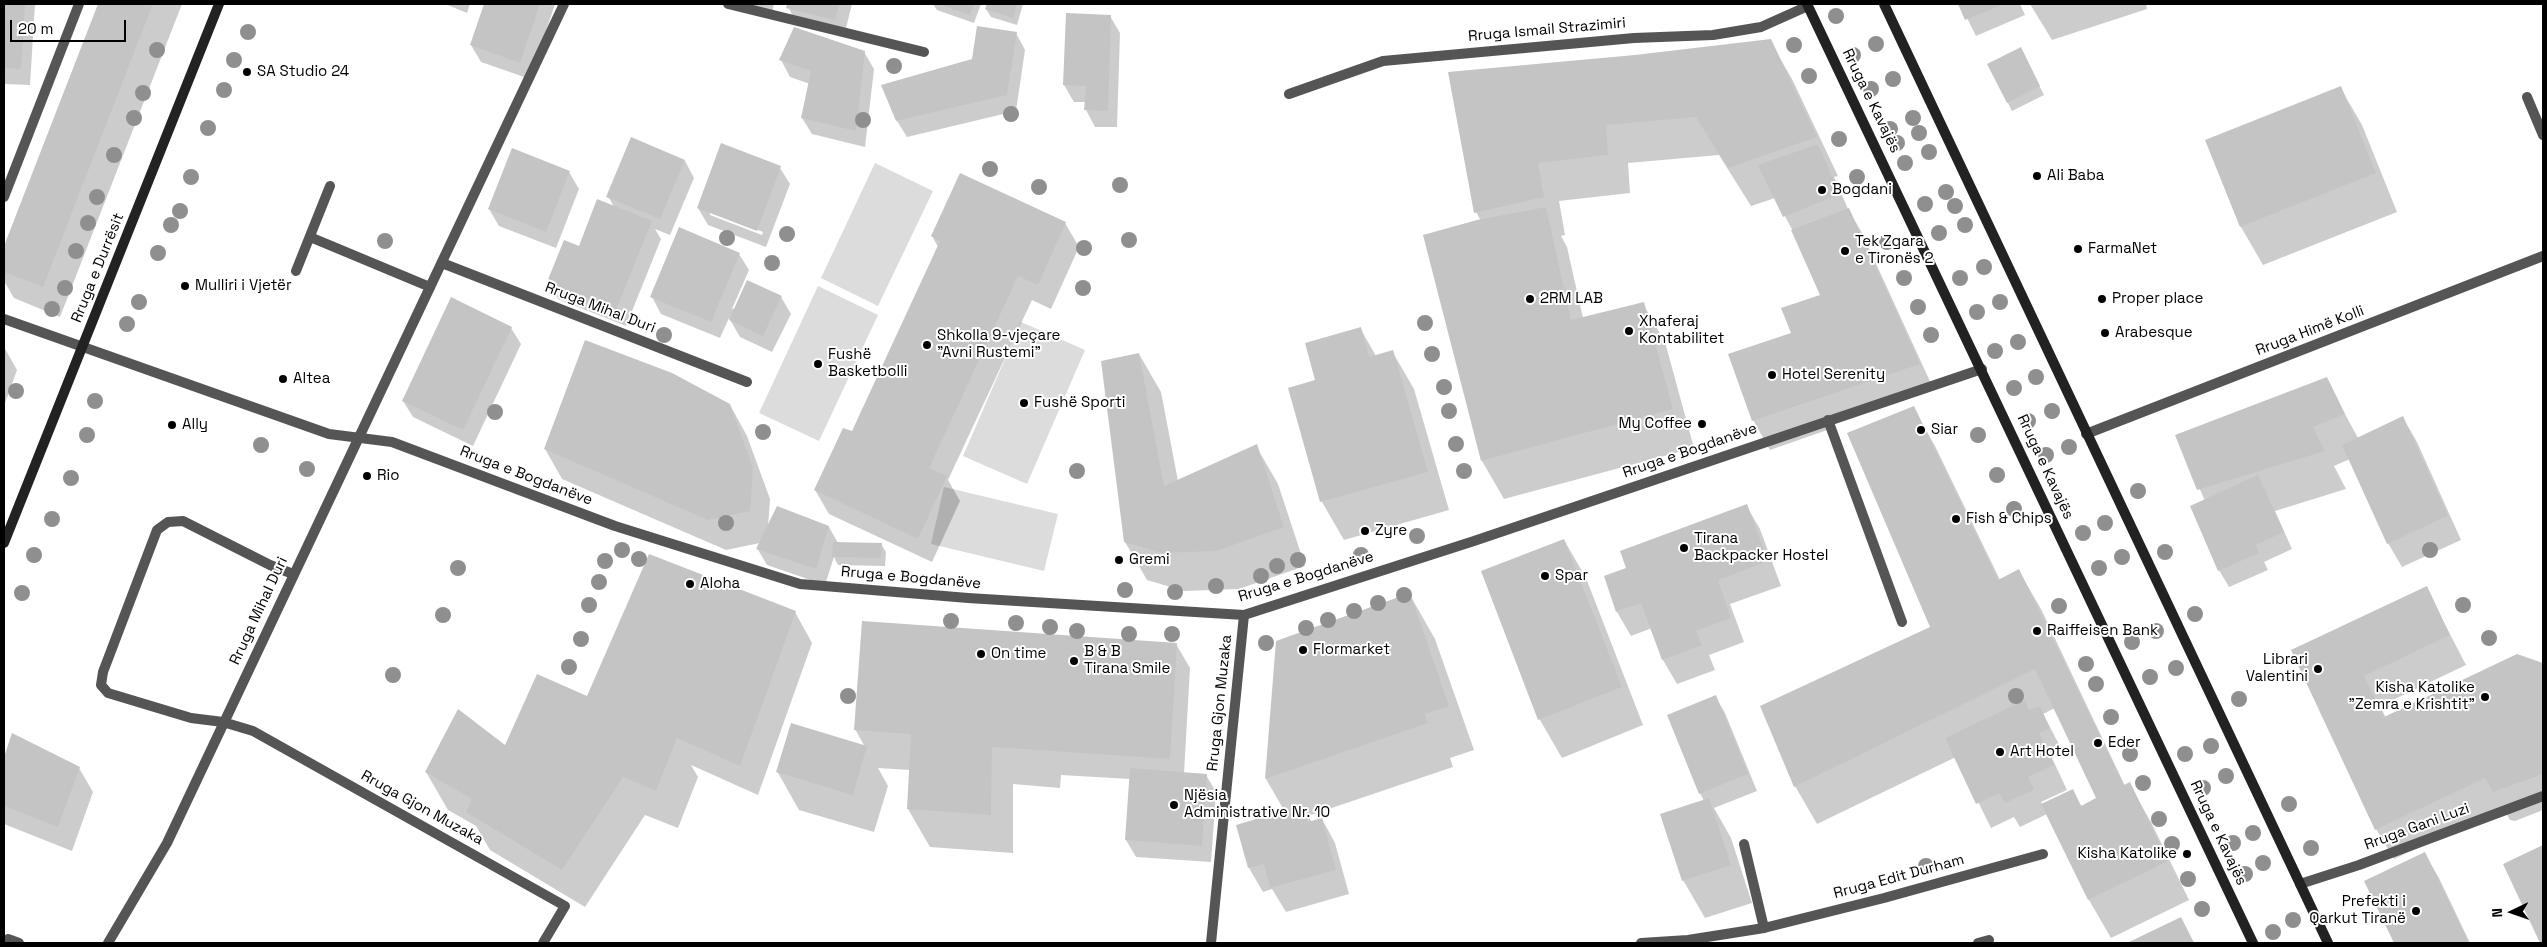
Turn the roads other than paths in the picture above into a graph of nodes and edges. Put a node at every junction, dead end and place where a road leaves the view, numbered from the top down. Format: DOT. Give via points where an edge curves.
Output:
graph roads {
  1 [pos="79,4"];
  2 [pos="219,4"];
  3 [pos="564,4"];
  4 [pos="728,4"];
  5 [pos="1884,4"];
  6 [pos="1808,5"];
  7 [pos="924,52"];
  8 [pos="1289,94"];
  9 [pos="2528,97"];
  10 [pos="2543,135"];
  11 [pos="330,186"];
  12 [pos="4,197"];
  13 [pos="310,237"];
  14 [pos="2543,256"];
  15 [pos="442,263"];
  16 [pos="296,272"];
  17 [pos="430,287"];
  18 [pos="4,319"];
  19 [pos="83,346"];
  20 [pos="1982,369"];
  21 [pos="747,382"];
  22 [pos="1828,420"];
  23 [pos="2086,434"];
  24 [pos="359,438"];
  25 [pos="4,544"];
  26 [pos="293,574"];
  27 [pos="1244,615"];
  28 [pos="1902,622"];
  29 [pos="223,722"];
  30 [pos="2543,796"];
  31 [pos="1744,844"];
  32 [pos="2043,854"];
  33 [pos="2300,884"];
  34 [pos="1764,928"];
  35 [pos="8,939"];
  36 [pos="1989,940"];
  37 [pos="19,943"];
  38 [pos="108,943"];
  39 [pos="543,943"];
  40 [pos="1211,943"];
  41 [pos="1641,943"];
  42 [pos="1978,943"];
  43 [pos="2253,943"];
  44 [pos="2328,943"];
  1 -- 12 [label="street"];
  2 -- 19 [label="main road, Rruga e Durrësit"];
  3 -- 15 [label="street, Rruga Mihal Duri"];
  4 -- 7 [label="street"];
  5 -- 23 [label="main road"];
  6 -- 8 [label="street, Rruga Ismail Strazimiri" via="1761,27 1714,35 1634,38 1383,61"];
  6 -- 20 [label="main road, Rruga e Kavajës"];
  9 -- 10 [label="street"];
  11 -- 13 [label="street"];
  13 -- 16 [label="street"];
  13 -- 17 [label="street"];
  14 -- 23 [label="street, Rruga Himë Kolli"];
  15 -- 17 [label="street, Rruga Mihal Duri"];
  15 -- 21 [label="street, Rruga Mihal Duri"];
  17 -- 24 [label="street, Rruga Mihal Duri"];
  18 -- 19 [label="street, Rruga e Bogdanëve"];
  19 -- 24 [label="street, Rruga e Bogdanëve" via="329,434"];
  19 -- 25 [label="main road, Rruga e Durrësit"];
  20 -- 22 [label="street, Rruga e Bogdanëve"];
  20 -- 43 [label="main road, Rruga e Kavajës"];
  22 -- 27 [label="street, Rruga e Bogdanëve"];
  22 -- 28 [label="street"];
  23 -- 33 [label="main road"];
  24 -- 26 [label="street, Rruga Mihal Duri"];
  24 -- 27 [label="street, Rruga e Bogdanëve" via="392,442 614,526 800,584"];
  26 -- 29 [label="street, Rruga Mihal Duri"];
  26 -- 29 [label="street" via="183,521 168,522 157,530 103,672 101,685 108,693 191,718"];
  27 -- 40 [label="street, Rruga Gjon Muzaka"];
  29 -- 38 [label="street, Rruga Mihal Duri" via="167,843"];
  29 -- 39 [label="street, Rruga Gjon Muzaka" via="253,730 565,906"];
  30 -- 33 [label="street, Rruga Gani Luzi"];
  31 -- 34 [label="street"];
  32 -- 34 [label="street, Rruga Edit Durham"];
  33 -- 44 [label="main road"];
  34 -- 41 [label="street, Rruga Edit Durham" via="1688,940"];
  35 -- 37 [label="street"];
  36 -- 42 [label="street"];
}
